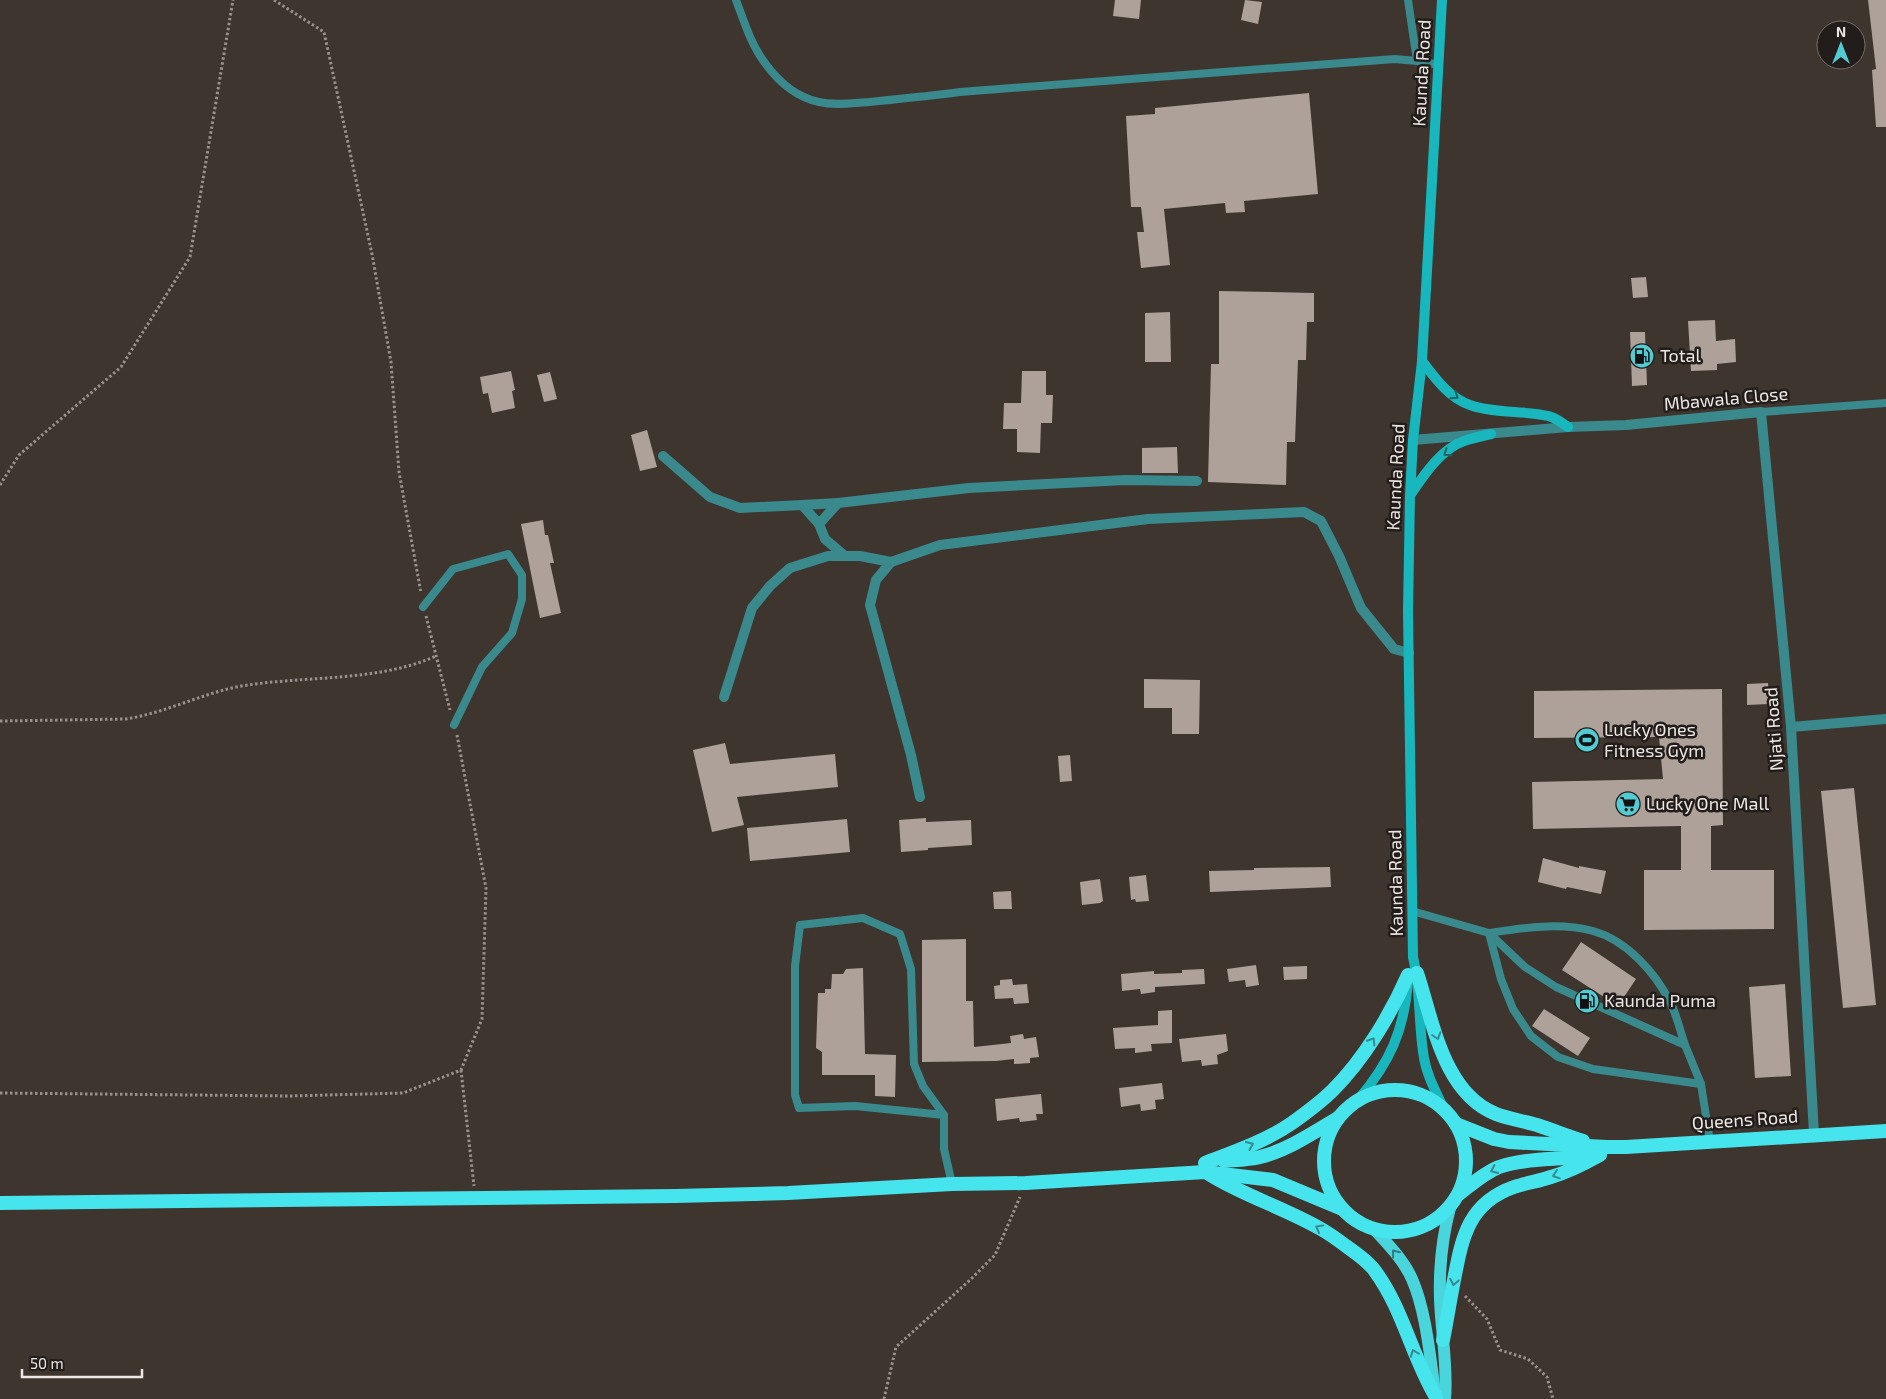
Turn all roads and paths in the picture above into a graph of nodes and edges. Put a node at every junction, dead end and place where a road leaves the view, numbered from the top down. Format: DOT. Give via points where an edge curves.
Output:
graph roads {
  1 [pos="233,0"];
  2 [pos="274,0"];
  3 [pos="736,0"];
  4 [pos="1408,0"];
  5 [pos="1442,0"];
  6 [pos="1417,60"];
  7 [pos="1439,65"];
  8 [pos="1422,361"];
  9 [pos="1886,403"];
  10 [pos="1762,412"];
  11 [pos="1568,427"];
  12 [pos="1491,434"];
  13 [pos="1413,440"];
  14 [pos="663,456"];
  15 [pos="1197,481"];
  16 [pos="0,485"];
  17 [pos="1410,496"];
  18 [pos="838,503"];
  19 [pos="802,505"];
  20 [pos="819,524"];
  21 [pos="846,556"];
  22 [pos="891,562"];
  23 [pos="424,607"];
  24 [pos="1409,653"];
  25 [pos="436,656"];
  26 [pos="724,697"];
  27 [pos="1886,719"];
  28 [pos="0,721"];
  29 [pos="454,725"];
  30 [pos="1791,727"];
  31 [pos="920,797"];
  32 [pos="1412,911"];
  33 [pos="1489,933"];
  34 [pos="1413,974"];
  35 [pos="1685,1045"];
  36 [pos="461,1070"];
  37 [pos="1701,1084"];
  38 [pos="0,1093"];
  39 [pos="1358,1100"];
  40 [pos="1444,1109"];
  41 [pos="944,1115"];
  42 [pos="1338,1117"];
  43 [pos="1456,1124"];
  44 [pos="1886,1130"];
  45 [pos="1814,1134"];
  46 [pos="1710,1142"];
  47 [pos="1601,1150"];
  48 [pos="1205,1168"];
  49 [pos="1026,1183"];
  50 [pos="952,1184"];
  51 [pos="1459,1194"];
  52 [pos="475,1198"];
  53 [pos="0,1203"];
  54 [pos="1340,1208"];
  55 [pos="1450,1208"];
  56 [pos="1375,1230"];
  57 [pos="1452,1289"];
  58 [pos="1443,1340"];
  59 [pos="1439,1398"];
  60 [pos="884,1399"];
  61 [pos="1553,1399"];
  1 -- 16 [label="path" via="190,258 121,368 19,455"];
  2 -- 23 [label="path" via="324,32 372,254 391,362 399,472"];
  3 -- 6 [label="lane" via="764,62 783,84 820,103 847,104 960,92 1395,59"];
  4 -- 6 [label="lane"];
  5 -- 7 [label="main road, Kaunda Road"];
  6 -- 7 [label="lane"];
  7 -- 8 [label="main road, Kaunda Road"];
  8 -- 11 [label="main road, one-way" via="1439,384 1470,405 1550,416"];
  8 -- 13 [label="main road, Kaunda Road"];
  9 -- 10 [label="lane, Mbawala Close"];
  10 -- 11 [label="street, Mbawala Close"];
  10 -- 30 [label="street, Njati Road"];
  11 -- 12 [label="street, Mbawala Close"];
  12 -- 13 [label="street, Mbawala Close"];
  12 -- 17 [label="main road, one-way" via="1462,442 1440,458 1426,471"];
  13 -- 17 [label="main road, Kaunda Road"];
  14 -- 19 [label="street" via="710,497 740,508"];
  15 -- 18 [label="street" via="1125,480 970,488"];
  17 -- 24 [label="main road, Kaunda Road"];
  18 -- 19 [label="street"];
  18 -- 20 [label="street"];
  19 -- 20 [label="street"];
  20 -- 21 [label="street" via="825,539"];
  21 -- 22 [label="street"];
  21 -- 26 [label="street" via="828,556 790,568 770,586 752,608"];
  22 -- 24 [label="street" via="940,545 1148,519 1304,512 1321,521 1362,608 1394,649"];
  22 -- 31 [label="street" via="876,580 870,605"];
  23 -- 25 [label="path"];
  23 -- 29 [label="lane" via="453,569 508,554 522,575 522,599 512,633 482,667"];
  24 -- 32 [label="main road, Kaunda Road"];
  25 -- 28 [label="path" via="416,665 388,671 236,688 126,719"];
  25 -- 29 [label="path"];
  27 -- 30 [label="street"];
  29 -- 36 [label="path" via="486,888 482,1019"];
  30 -- 45 [label="street, Njati Road"];
  32 -- 33 [label="lane"];
  32 -- 34 [label="main road, Kaunda Road"];
  33 -- 35 [label="lane" via="1524,967 1556,987"];
  33 -- 35 [label="lane" via="1528,927 1561,927 1593,931 1624,945 1649,971 1671,1002"];
  33 -- 37 [label="lane" via="1513,1009 1530,1036 1558,1057 1593,1069"];
  34 -- 39 [label="main road, Kaunda Road" via="1391,1053"];
  34 -- 40 [label="main road, Kaunda Road" via="1424,1059"];
  34 -- 47 [label="highway, one-way" via="1446,1061 1455,1080 1471,1098 1495,1113"];
  48 -- 34 [label="highway, one-way" via="1291,1123 1333,1090 1368,1047"];
  35 -- 37 [label="lane"];
  36 -- 38 [label="path" via="403,1093 290,1096"];
  36 -- 52 [label="path"];
  37 -- 46 [label="lane"];
  39 -- 40 [label="highway" via="1380,1092 1402,1090 1425,1096"];
  39 -- 42 [label="highway"];
  40 -- 43 [label="highway"];
  41 -- 41 [label="lane" via="923,1086 914,1064 911,969 900,934 863,918 800,925 795,966 795,1096 799,1108 855,1106"];
  41 -- 50 [label="lane" via="944,1148"];
  42 -- 48 [label="highway" via="1273,1153"];
  42 -- 54 [label="highway" via="1327,1139 1323,1163 1328,1187"];
  43 -- 47 [label="highway" via="1494,1140"];
  43 -- 51 [label="highway" via="1466,1146 1467,1170"];
  44 -- 45 [label="highway, Queens Road"];
  45 -- 46 [label="highway, Queens Road"];
  46 -- 47 [label="highway, Queens Road"];
  47 -- 51 [label="highway, one-way" via="1498,1168"];
  47 -- 57 [label="highway, one-way" via="1575,1168 1513,1187 1480,1208 1461,1243"];
  48 -- 49 [label="highway" via="1158,1176"];
  48 -- 54 [label="highway" via="1273,1180"];
  59 -- 48 [label="highway, one-way" via="1424,1377 1398,1310 1374,1270 1323,1230 1228,1186"];
  49 -- 50 [label="highway"];
  49 -- 60 [label="path" via="995,1255 896,1347"];
  50 -- 52 [label="highway" via="769,1194"];
  51 -- 55 [label="highway"];
  52 -- 53 [label="highway"];
  54 -- 56 [label="highway" via="1356,1222"];
  55 -- 56 [label="highway" via="1416,1230 1396,1233"];
  55 -- 58 [label="main road" via="1441,1260"];
  59 -- 56 [label="main road, one-way" via="1413,1280"];
  57 -- 58 [label="highway"];
  57 -- 61 [label="path" via="1461,1292 1487,1319 1500,1350 1528,1359 1547,1377"];
  58 -- 59 [label="main road"];
}
